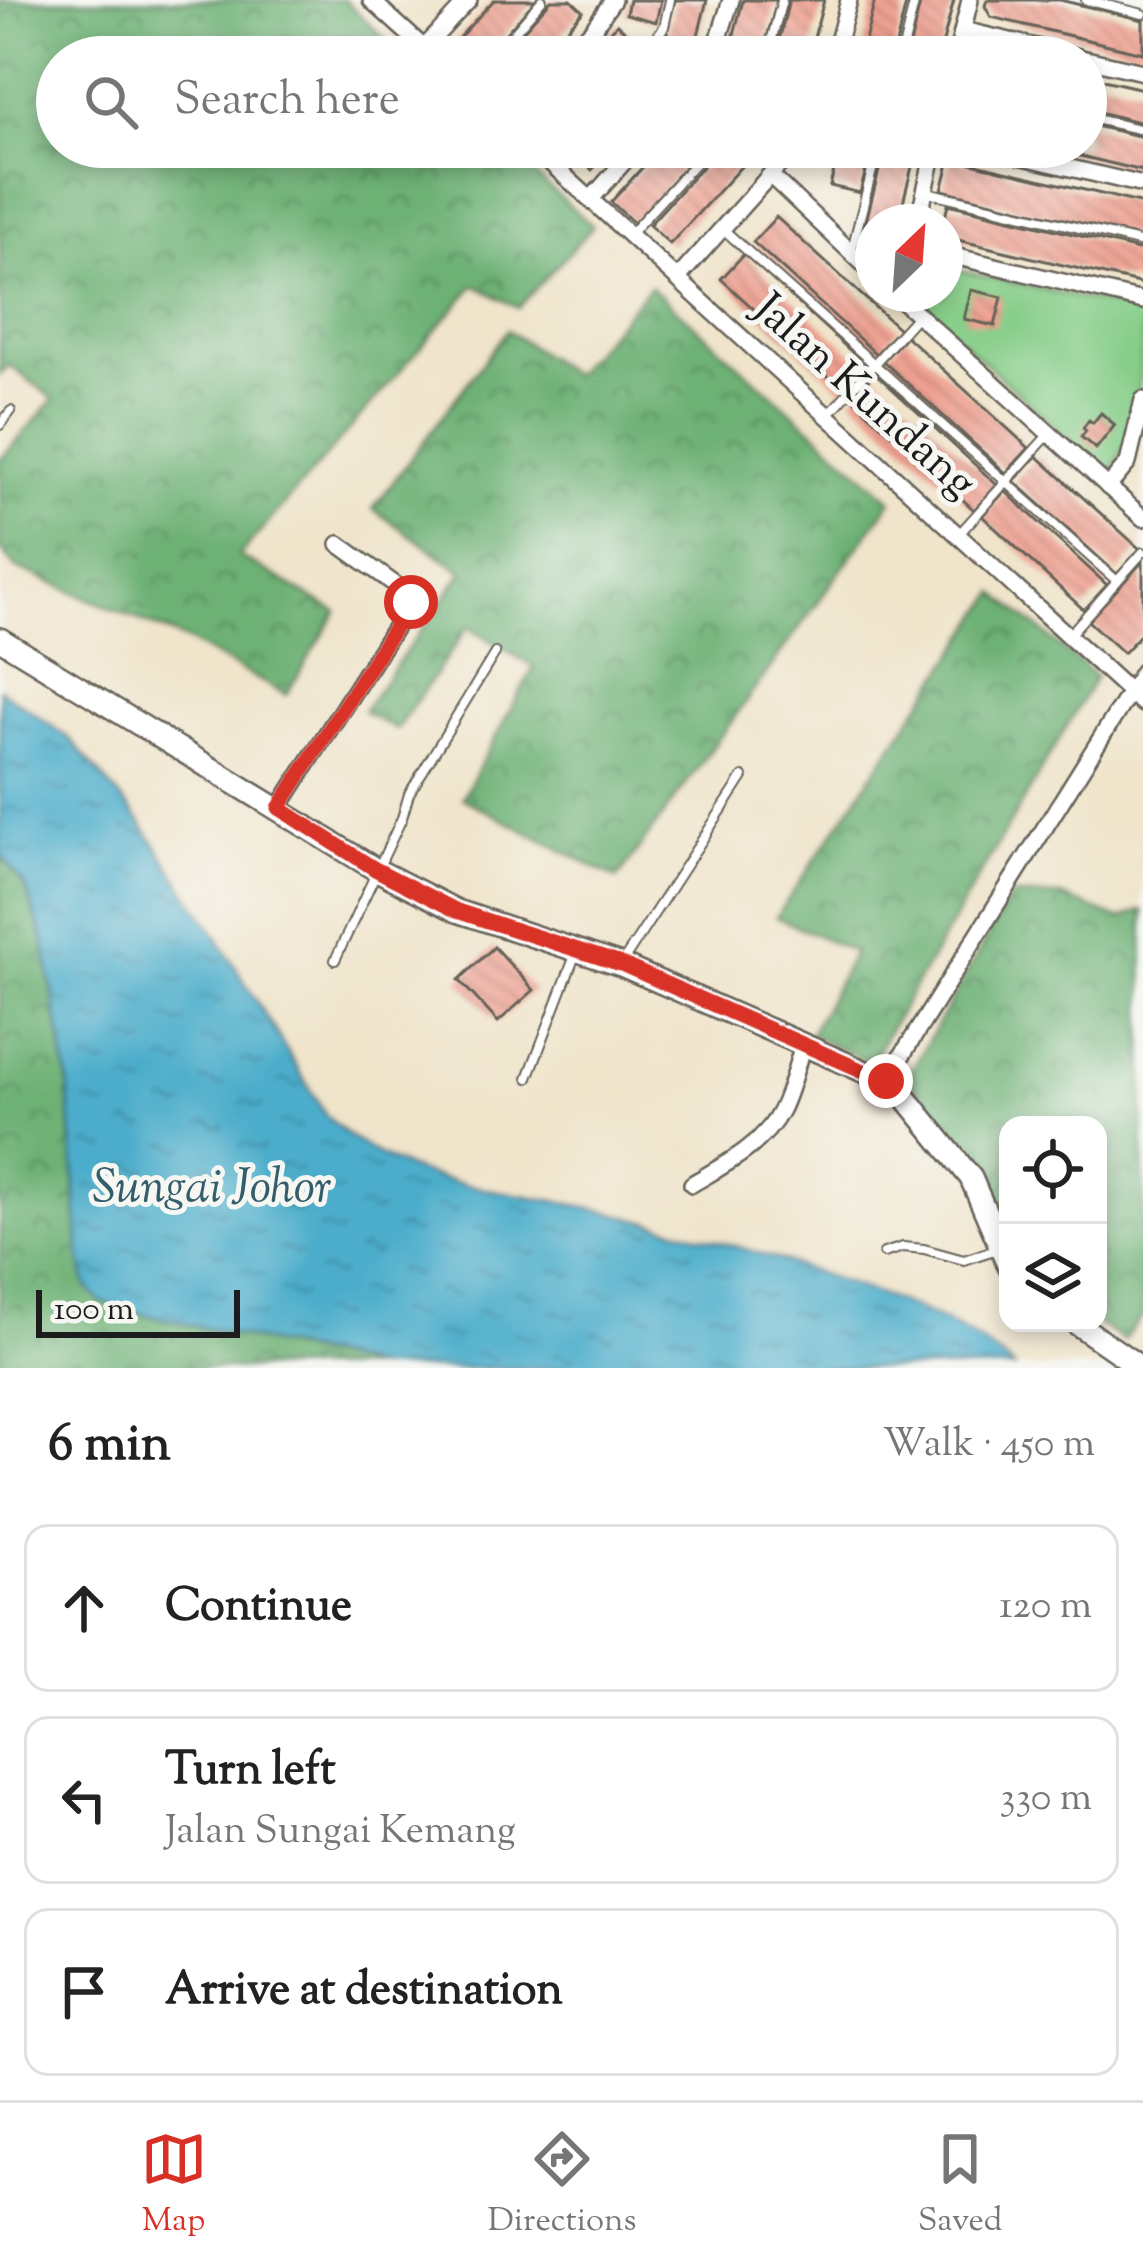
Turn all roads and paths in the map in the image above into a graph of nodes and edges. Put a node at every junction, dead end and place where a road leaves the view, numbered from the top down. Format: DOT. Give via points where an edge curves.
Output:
graph roads {
  1 [pos="469,0"];
  2 [pos="542,0"];
  3 [pos="613,0"];
  4 [pos="670,0"];
  5 [pos="731,0"];
  6 [pos="782,0"];
  7 [pos="849,0"];
  8 [pos="915,0"];
  9 [pos="970,0"];
  10 [pos="1087,0"];
  11 [pos="374,1"];
  12 [pos="1143,14"];
  13 [pos="963,30"];
  14 [pos="411,36"];
  15 [pos="442,36"];
  16 [pos="511,36"];
  17 [pos="586,36"];
  18 [pos="657,36"];
  19 [pos="720,36"];
  20 [pos="773,36"];
  21 [pos="840,36"];
  22 [pos="906,36"];
  23 [pos="961,36"];
  24 [pos="989,36"];
  25 [pos="1107,64"];
  26 [pos="1143,72"];
  27 [pos="1107,122"];
  28 [pos="1143,130"];
  29 [pos="556,168"];
  30 [pos="618,168"];
  31 [pos="691,168"];
  32 [pos="777,168"];
  33 [pos="873,168"];
  34 [pos="930,168"];
  35 [pos="1071,168"];
  36 [pos="770,176"];
  37 [pos="1143,185"];
  38 [pos="925,192"];
  39 [pos="591,199"];
  40 [pos="922,204"];
  41 [pos="724,230"];
  42 [pos="630,235"];
  43 [pos="1143,243"];
  44 [pos="851,254"];
  45 [pos="855,257"];
  46 [pos="963,258"];
  47 [pos="678,278"];
  48 [pos="1143,301"];
  49 [pos="915,312"];
  50 [pos="918,315"];
  51 [pos="874,364"];
  52 [pos="1143,400"];
  53 [pos="11,411"];
  54 [pos="828,415"];
  55 [pos="0,425"];
  56 [pos="1049,434"];
  57 [pos="1136,464"];
  58 [pos="1006,482"];
  59 [pos="1108,487"];
  60 [pos="1143,518"];
  61 [pos="959,534"];
  62 [pos="339,544"];
  63 [pos="1143,552"];
  64 [pos="1117,581"];
  65 [pos="1069,634"];
  66 [pos="0,639"];
  67 [pos="496,653"];
  68 [pos="1143,671"];
  69 [pos="1129,691"];
  70 [pos="1143,704"];
  71 [pos="742,777"];
  72 [pos="279,808"];
  73 [pos="375,869"];
  74 [pos="577,952"];
  75 [pos="335,959"];
  76 [pos="621,964"];
  77 [pos="803,1045"];
  78 [pos="528,1078"];
  79 [pos="886,1081"];
  80 [pos="692,1184"];
  81 [pos="999,1244"];
  82 [pos="884,1252"];
  83 [pos="999,1256"];
  84 [pos="1089,1332"];
  85 [pos="1142,1368"];
  1 -- 15 [label="street"];
  2 -- 16 [label="lane"];
  3 -- 17 [label="street"];
  4 -- 18 [label="lane"];
  5 -- 19 [label="street"];
  6 -- 20 [label="lane"];
  7 -- 21 [label="street"];
  8 -- 22 [label="lane"];
  9 -- 13 [label="street"];
  10 -- 12 [label="lane"];
  11 -- 14 [label="street"];
  13 -- 23 [label="street"];
  13 -- 24 [label="street"];
  25 -- 26 [label="street"];
  27 -- 28 [label="lane"];
  29 -- 39 [label="street, Jalan Kundang"];
  30 -- 39 [label="street"];
  31 -- 42 [label="lane"];
  32 -- 36 [label="street"];
  33 -- 44 [label="lane"];
  34 -- 38 [label="street"];
  35 -- 37 [label="street"];
  36 -- 41 [label="street"];
  36 -- 44 [label="street"];
  38 -- 40 [label="street"];
  38 -- 43 [label="lane"];
  39 -- 42 [label="street, Jalan Kundang"];
  41 -- 47 [label="street"];
  41 -- 51 [label="lane"];
  42 -- 47 [label="street, Jalan Kundang"];
  44 -- 45 [label="street"];
  46 -- 48 [label="street"];
  47 -- 54 [label="street, Jalan Kundang"];
  49 -- 50 [label="street"];
  50 -- 51 [label="lane"];
  50 -- 56 [label="street"];
  51 -- 54 [label="lane"];
  51 -- 58 [label="lane"];
  52 -- 57 [label="street"];
  53 -- 55 [label="lane"];
  54 -- 61 [label="street, Jalan Kundang"];
  56 -- 58 [label="lane"];
  56 -- 59 [label="street"];
  57 -- 59 [label="street"];
  58 -- 61 [label="lane"];
  58 -- 64 [label="lane"];
  59 -- 60 [label="street"];
  61 -- 65 [label="street, Jalan Kundang"];
  62 -- 72 [label="street" via="396,582 411,602"];
  63 -- 64 [label="lane"];
  64 -- 65 [label="lane"];
  65 -- 69 [label="street, Jalan Kundang"];
  66 -- 72 [label="street"];
  67 -- 73 [label="lane" via="409,794"];
  68 -- 69 [label="street"];
  69 -- 70 [label="street, Jalan Kundang"];
  69 -- 79 [label="street"];
  71 -- 76 [label="lane"];
  72 -- 73 [label="street"];
  73 -- 74 [label="street" via="457,911"];
  73 -- 75 [label="lane"];
  74 -- 76 [label="street"];
  74 -- 78 [label="lane"];
  76 -- 77 [label="street"];
  77 -- 79 [label="street"];
  77 -- 80 [label="street" via="770,1129"];
  79 -- 81 [label="street" via="971,1178"];
  82 -- 83 [label="lane"];
  84 -- 85 [label="street"];
}
